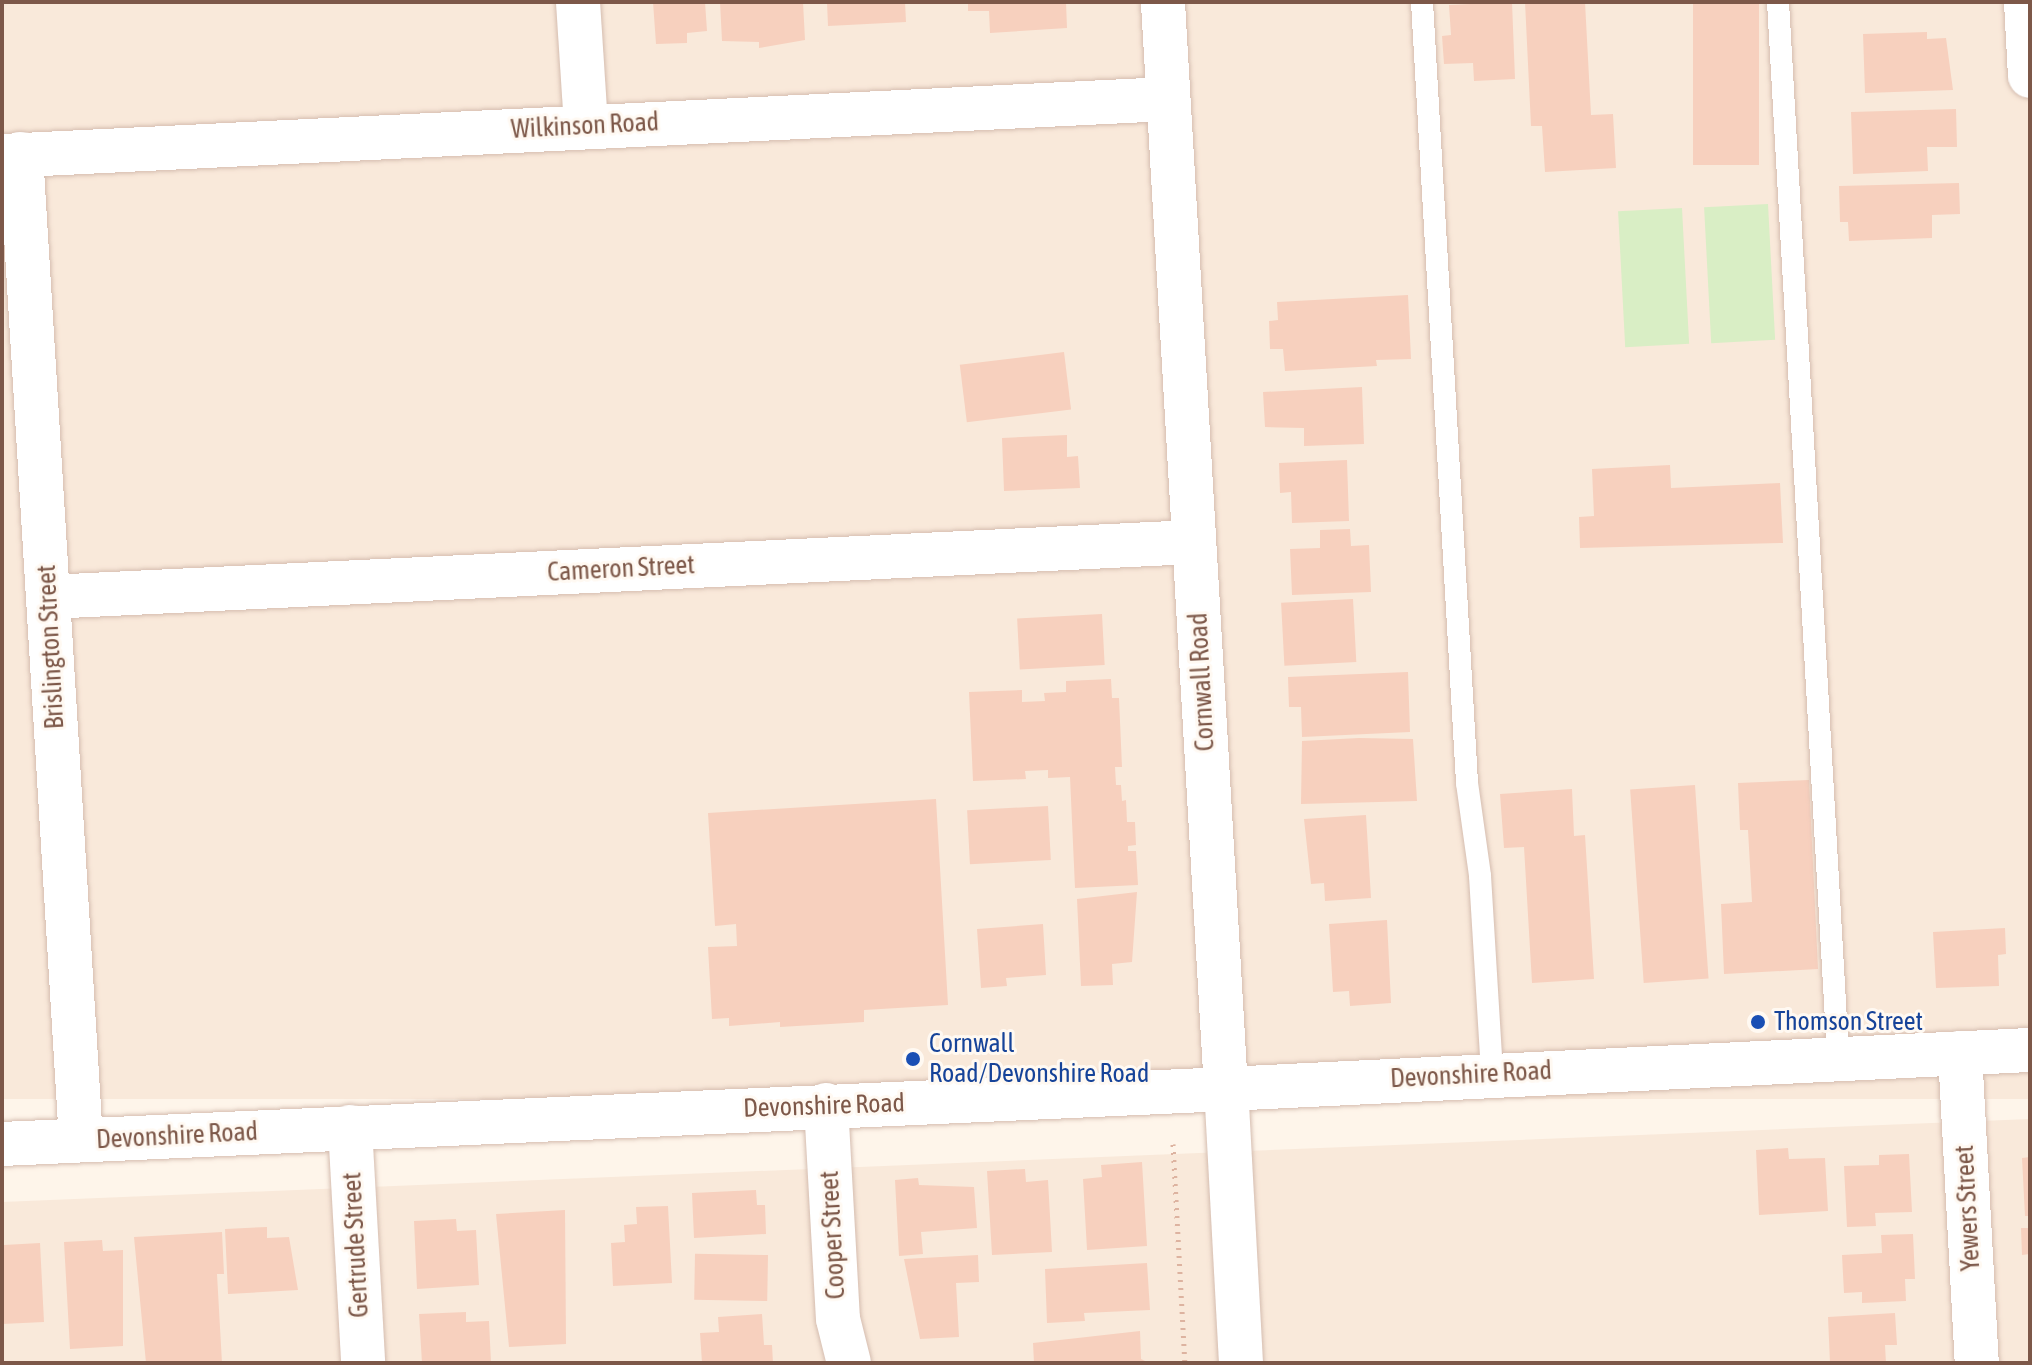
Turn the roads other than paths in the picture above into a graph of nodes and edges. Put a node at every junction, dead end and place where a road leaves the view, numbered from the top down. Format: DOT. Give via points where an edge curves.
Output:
graph roads {
  1 [pos="578,2"];
  2 [pos="1163,2"];
  3 [pos="1422,2"];
  4 [pos="1778,2"];
  5 [pos="2026,2"];
  6 [pos="2030,76"];
  7 [pos="1168,99"];
  8 [pos="586,126"];
  9 [pos="12,155"];
  10 [pos="1194,542"];
  11 [pos="48,597"];
  12 [pos="2030,1050"];
  13 [pos="1960,1053"];
  14 [pos="1838,1057"];
  15 [pos="1492,1073"];
  16 [pos="1226,1089"];
  17 [pos="826,1105"];
  18 [pos="350,1127"];
  19 [pos="81,1140"];
  20 [pos="2,1144"];
  21 [pos="363,1363"];
  22 [pos="849,1363"];
  23 [pos="1241,1363"];
  24 [pos="1977,1363"];
  1 -- 8 [label="street"];
  2 -- 7 [label="street, Cornwall Road"];
  3 -- 15 [label="lane" via="1467,783 1480,876"];
  4 -- 14 [label="lane"];
  5 -- 6 [label="street"];
  7 -- 8 [label="street, Wilkinson Road"];
  7 -- 10 [label="street, Cornwall Road"];
  8 -- 9 [label="street, Wilkinson Road"];
  9 -- 11 [label="street, Brislington Street"];
  10 -- 11 [label="street, Cameron Street"];
  10 -- 16 [label="street, Cornwall Road"];
  11 -- 19 [label="street, Brislington Street"];
  12 -- 13 [label="street, Devonshire Road"];
  13 -- 14 [label="street, Devonshire Road"];
  13 -- 24 [label="street, Yewers Street"];
  14 -- 15 [label="street, Devonshire Road"];
  15 -- 16 [label="street, Devonshire Road"];
  16 -- 17 [label="street, Devonshire Road"];
  16 -- 23 [label="street, Cornwall Road"];
  17 -- 18 [label="street, Devonshire Road"];
  17 -- 22 [label="street, Cooper Street" via="838,1319"];
  18 -- 19 [label="street, Devonshire Road"];
  18 -- 21 [label="street, Gertrude Street"];
  19 -- 20 [label="street, Devonshire Road"];
}
